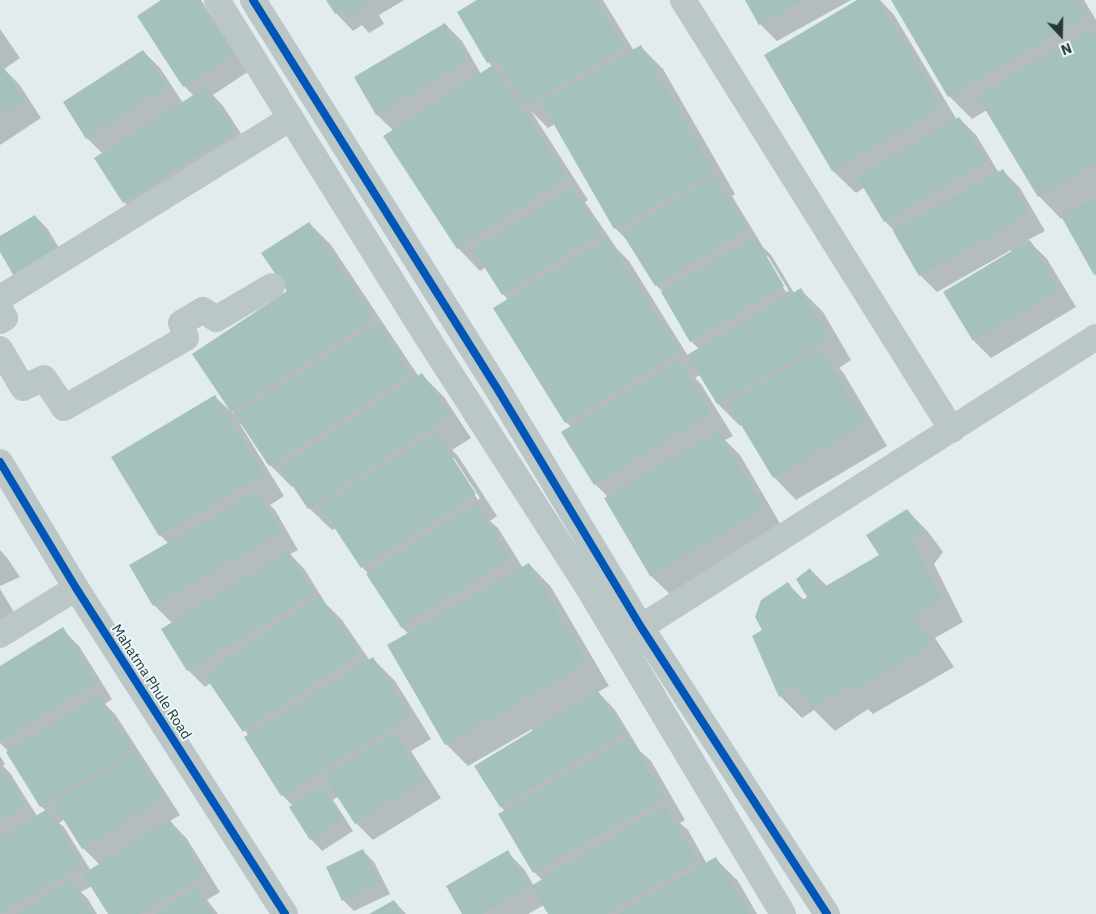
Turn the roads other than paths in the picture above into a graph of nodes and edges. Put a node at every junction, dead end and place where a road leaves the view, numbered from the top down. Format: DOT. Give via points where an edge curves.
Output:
graph roads {
  1 [pos="217,0"];
  2 [pos="253,0"];
  3 [pos="683,0"];
  4 [pos="291,118"];
  5 [pos="272,286"];
  6 [pos="0,298"];
  7 [pos="0,310"];
  8 [pos="0,321"];
  9 [pos="1096,337"];
  10 [pos="0,349"];
  11 [pos="952,430"];
  12 [pos="0,462"];
  13 [pos="76,588"];
  14 [pos="641,627"];
  15 [pos="0,635"];
  16 [pos="285,914"];
  17 [pos="783,914"];
  18 [pos="827,914"];
  1 -- 4 [label="street"];
  2 -- 14 [label="street"];
  3 -- 11 [label="street"];
  4 -- 6 [label="street"];
  4 -- 17 [label="street" via="587,586"];
  5 -- 10 [label="street" via="216,319 203,310 181,322 186,338 64,408 44,378 23,388"];
  7 -- 8 [label="street" via="5,318"];
  9 -- 11 [label="street"];
  11 -- 14 [label="street"];
  12 -- 13 [label="street, Mahatma Phule Road"];
  13 -- 15 [label="street"];
  13 -- 16 [label="street, Mahatma Phule Road"];
  14 -- 18 [label="street"];
}
